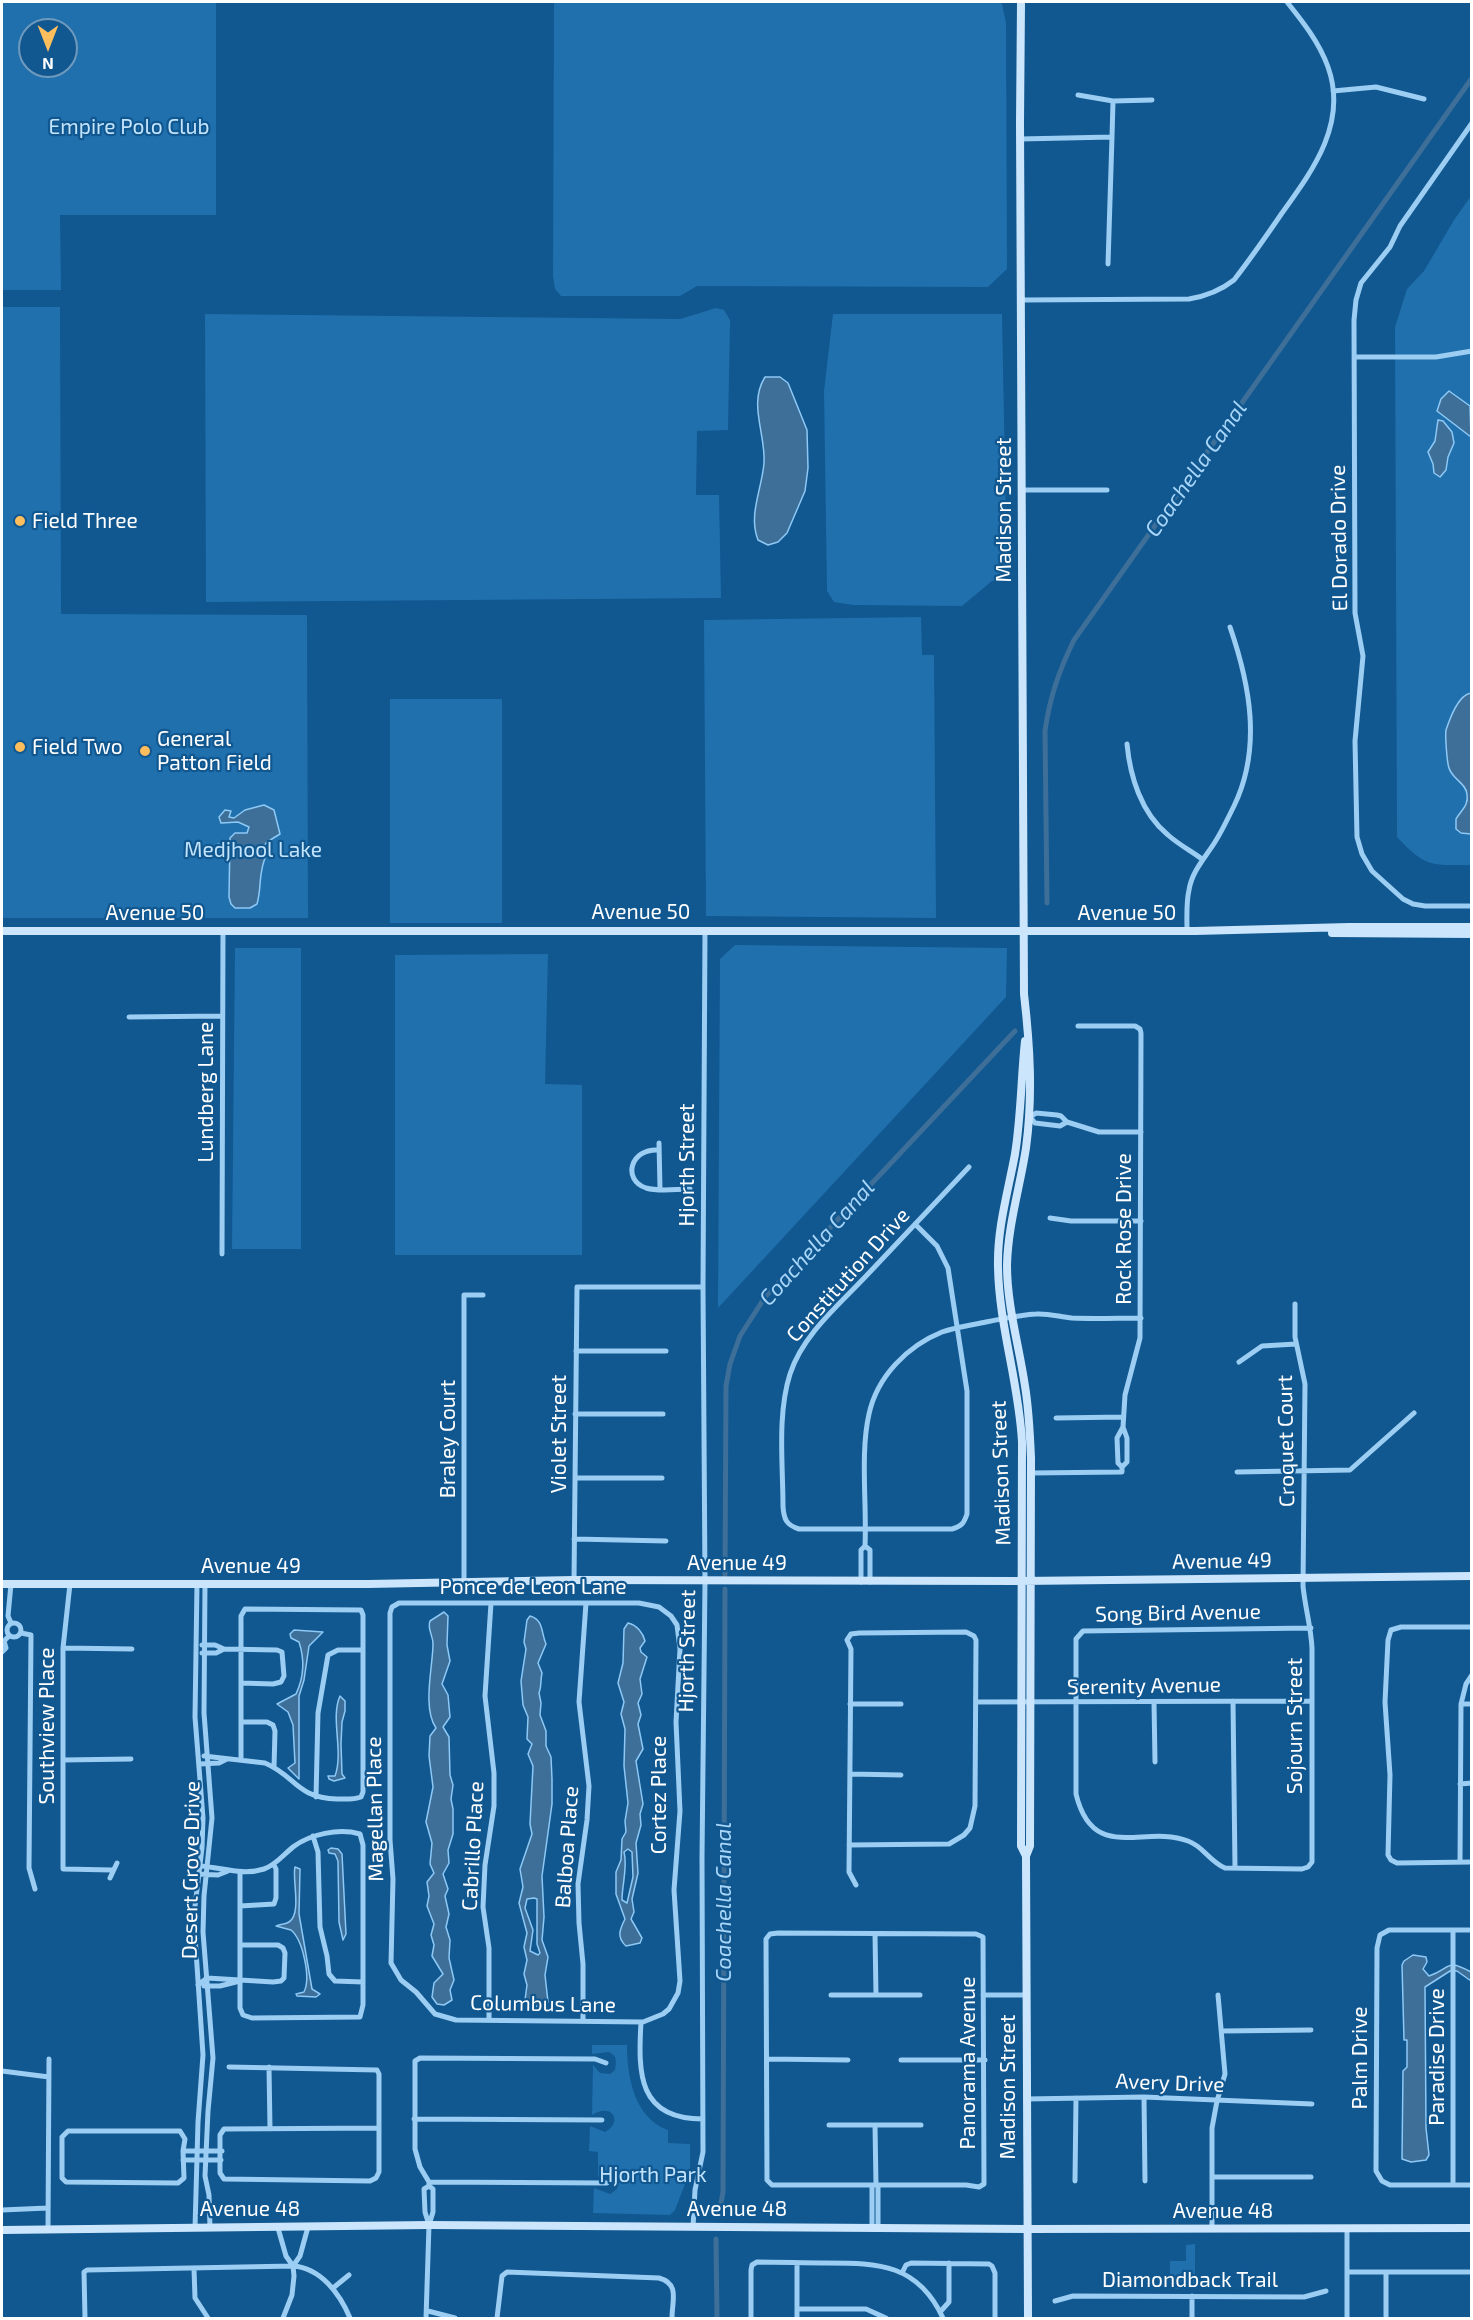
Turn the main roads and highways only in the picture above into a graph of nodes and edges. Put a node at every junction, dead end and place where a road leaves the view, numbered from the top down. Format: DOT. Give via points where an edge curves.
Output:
graph roads {
  1 [pos="1021,2"];
  2 [pos="1472,927"];
  3 [pos="1280,930"];
  4 [pos="2,931"];
  5 [pos="1025,931"];
  6 [pos="1472,933"];
  7 [pos="1028,1019"];
  8 [pos="1007,1318"];
  9 [pos="1027,1473"];
  10 [pos="1472,1576"];
  11 [pos="1021,1581"];
  12 [pos="1031,1581"];
  13 [pos="2,1584"];
  14 [pos="1026,1856"];
  15 [pos="1472,2228"];
  16 [pos="1027,2229"];
  17 [pos="2,2230"];
  18 [pos="1028,2319"];
  1 -- 5 [label="main road, Madison Street"];
  2 -- 3 [label="main road, Avenue 50"];
  3 -- 5 [label="main road, Avenue 50"];
  3 -- 6 [label="main road, Avenue 50"];
  4 -- 5 [label="main road, Avenue 50"];
  5 -- 7 [label="main road, Madison Street" via="1024,994"];
  7 -- 8 [label="main road, Madison Street" via="1030,1118 1008,1249"];
  7 -- 8 [label="main road, Madison Street" via="1015,1154 998,1242 999,1288"];
  8 -- 9 [label="main road, Madison Street" via="1027,1402"];
  9 -- 11 [label="main road, Madison Street"];
  9 -- 12 [label="main road, Madison Street"];
  10 -- 12 [label="main road, Avenue 49"];
  11 -- 12 [label="main road, Avenue 49"];
  11 -- 13 [label="main road, Avenue 49"];
  11 -- 14 [label="main road, Madison Street" via="1021,1846"];
  12 -- 14 [label="main road, Madison Street" via="1030,1846"];
  14 -- 16 [label="main road, Madison Street"];
  15 -- 16 [label="main road, Avenue 48"];
  16 -- 17 [label="main road, Avenue 48" via="429,2225"];
  16 -- 18 [label="main road, Madison Street"];
}
